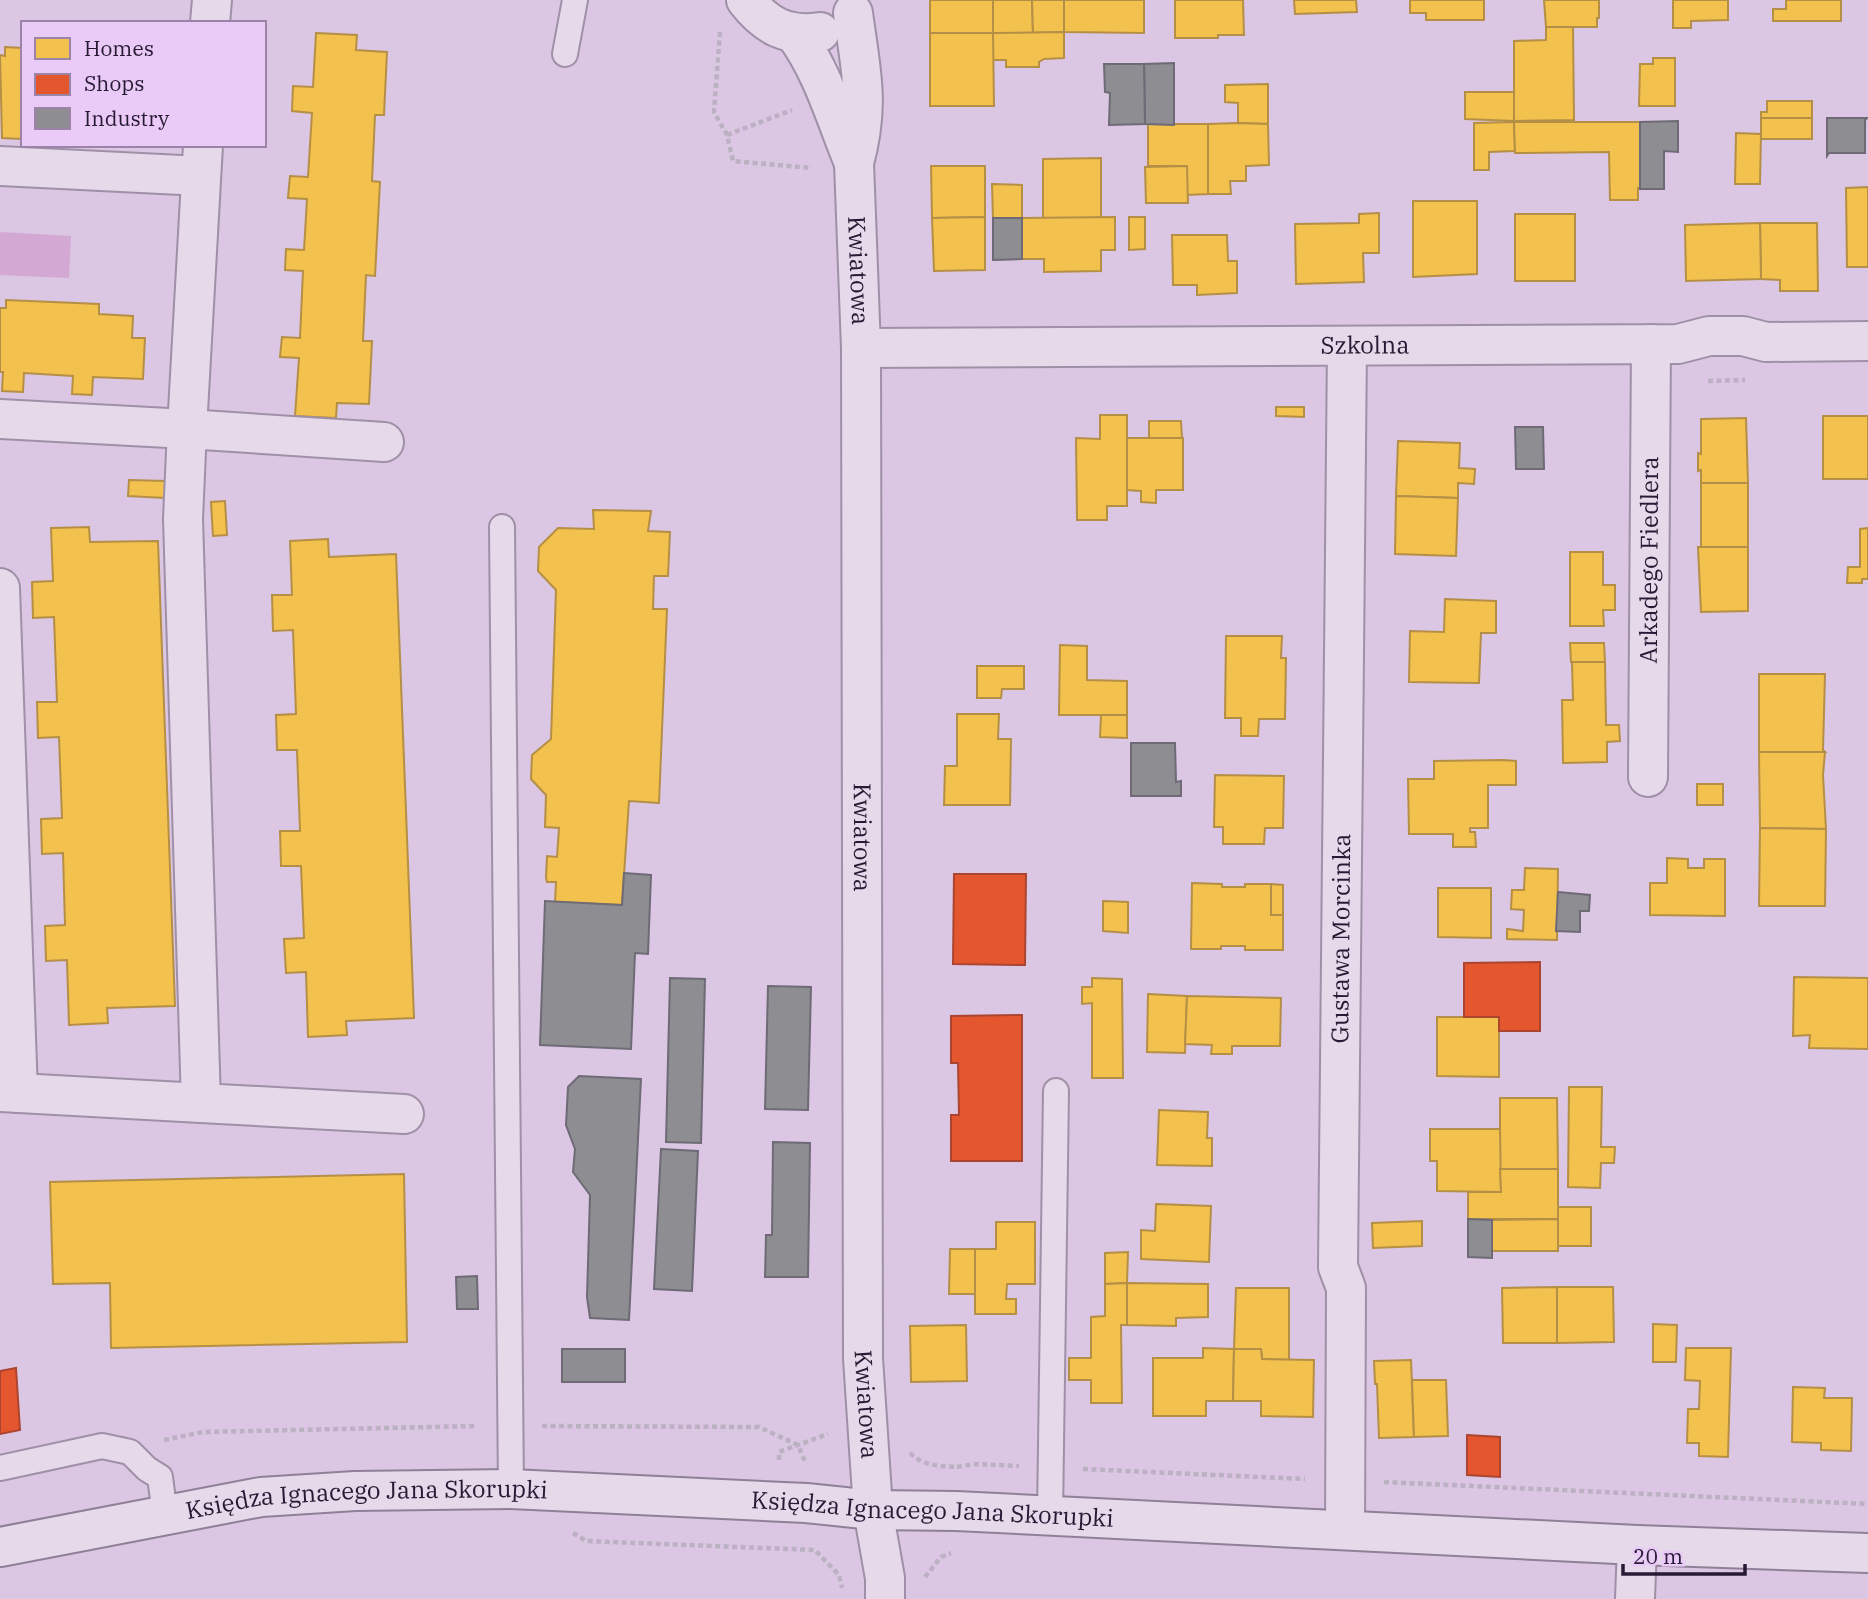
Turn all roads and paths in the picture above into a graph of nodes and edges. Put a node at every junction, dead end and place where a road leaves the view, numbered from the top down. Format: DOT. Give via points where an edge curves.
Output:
graph roads {
  1 [pos="212,0"];
  2 [pos="575,0"];
  3 [pos="746,0"];
  4 [pos="857,7"];
  5 [pos="210,21"];
  6 [pos="720,30"];
  7 [pos="795,34"];
  8 [pos="565,54"];
  9 [pos="802,106"];
  10 [pos="727,135"];
  11 [pos="202,161"];
  12 [pos="854,163"];
  13 [pos="0,166"];
  14 [pos="811,168"];
  15 [pos="1868,341"];
  16 [pos="1651,344"];
  17 [pos="1347,346"];
  18 [pos="860,348"];
  19 [pos="0,419"];
  20 [pos="187,429"];
  21 [pos="384,442"];
  22 [pos="502,527"];
  23 [pos="0,588"];
  24 [pos="1648,777"];
  25 [pos="1056,1091"];
  26 [pos="9,1093"];
  27 [pos="201,1102"];
  28 [pos="404,1114"];
  29 [pos="509,1426"];
  30 [pos="798,1444"];
  31 [pos="130,1452"];
  32 [pos="957,1467"];
  33 [pos="1051,1467"];
  34 [pos="0,1468"];
  35 [pos="1345,1481"];
  36 [pos="511,1489"];
  37 [pos="1868,1504"];
  38 [pos="873,1510"];
  39 [pos="165,1515"];
  40 [pos="1050,1517"];
  41 [pos="565,1528"];
  42 [pos="1345,1530"];
  43 [pos="1637,1545"];
  44 [pos="0,1547"];
  45 [pos="1868,1553"];
  46 [pos="839,1575"];
  47 [pos="885,1599"];
  48 [pos="1635,1599"];
  1 -- 5 [label="street"];
  2 -- 8 [label="lane"];
  3 -- 7 [label="street" via="775,28"];
  4 -- 7 [label="street" via="832,28"];
  4 -- 12 [label="street, Kwiatowa" via="865,100"];
  6 -- 10 [label="path" via="714,112"];
  7 -- 12 [label="street, Kwiatowa" via="818,70"];
  9 -- 10 [label="path"];
  10 -- 14 [label="path" via="733,162"];
  11 -- 13 [label="street"];
  11 -- 20 [label="street"];
  12 -- 18 [label="street, Kwiatowa"];
  15 -- 16 [label="street, Szkolna" via="1766,342 1743,336 1709,336 1678,344"];
  16 -- 17 [label="street, Szkolna"];
  16 -- 24 [label="street, Arkadego Fiedlera"];
  17 -- 18 [label="street, Szkolna"];
  17 -- 35 [label="street, Gustawa Morcinka" via="1338,1267 1346,1288"];
  18 -- 38 [label="street, Kwiatowa" via="863,1358"];
  19 -- 20 [label="street"];
  20 -- 21 [label="street"];
  20 -- 27 [label="street" via="183,519"];
  22 -- 29 [label="lane"];
  23 -- 26 [label="street"];
  25 -- 33 [label="lane"];
  26 -- 27 [label="street"];
  27 -- 28 [label="street"];
  29 -- 30 [label="path" via="759,1427"];
  29 -- 31 [label="path" via="204,1432"];
  29 -- 36 [label="lane"];
  31 -- 34 [label="lane" via="102,1446"];
  31 -- 39 [label="lane" via="159,1477"];
  32 -- 33 [label="path"];
  33 -- 35 [label="path"];
  33 -- 40 [label="lane"];
  35 -- 37 [label="path"];
  35 -- 42 [label="street, Gustawa Morcinka"];
  36 -- 38 [label="street, Księdza Ignacego Jana Skorupki"];
  36 -- 39 [label="street, Księdza Ignacego Jana Skorupki" via="261,1497"];
  38 -- 40 [label="street, Księdza Ignacego Jana Skorupki"];
  38 -- 47 [label="street, Kwiatowa"];
  39 -- 44 [label="street, Księdza Ignacego Jana Skorupki"];
  40 -- 42 [label="street, Księdza Ignacego Jana Skorupki"];
  41 -- 46 [label="path" via="586,1541 815,1550"];
  42 -- 43 [label="street, Księdza Ignacego Jana Skorupki"];
  43 -- 45 [label="street, Księdza Ignacego Jana Skorupki"];
  43 -- 48 [label="street"];
}
